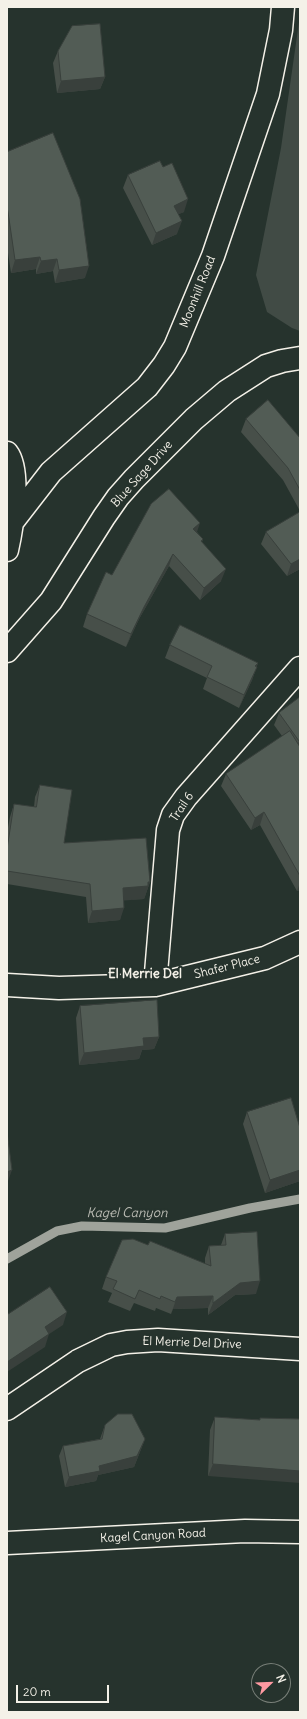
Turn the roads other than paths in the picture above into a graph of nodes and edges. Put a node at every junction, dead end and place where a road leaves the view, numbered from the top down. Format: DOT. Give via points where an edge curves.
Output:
graph roads {
  1 [pos="283,7"];
  2 [pos="300,358"];
  3 [pos="7,452"];
  4 [pos="13,521"];
  5 [pos="7,550"];
  6 [pos="7,651"];
  7 [pos="300,668"];
  8 [pos="300,942"];
  9 [pos="7,985"];
  10 [pos="155,985"];
  11 [pos="300,1349"];
  12 [pos="7,1409"];
  13 [pos="300,1532"];
  14 [pos="7,1543"];
  1 -- 4 [label="street, Moonhill Road" via="268,94 213,256 175,347 147,387 51,472"];
  2 -- 6 [label="street, Blue Sage Drive" via="266,366 228,391 194,419 118,497 51,601"];
  3 -- 4 [label="street" via="14,471"];
  4 -- 5 [label="street"];
  7 -- 10 [label="street, Trail 6" via="173,815 168,830"];
  8 -- 10 [label="street, Shafer Place" via="265,958"];
  9 -- 10 [label="street, Shafer Place" via="59,988"];
  11 -- 12 [label="street, El Merrie Del Drive" via="158,1340 110,1345 78,1361"];
  13 -- 14 [label="street, Kagel Canyon Road" via="245,1532"];
}
